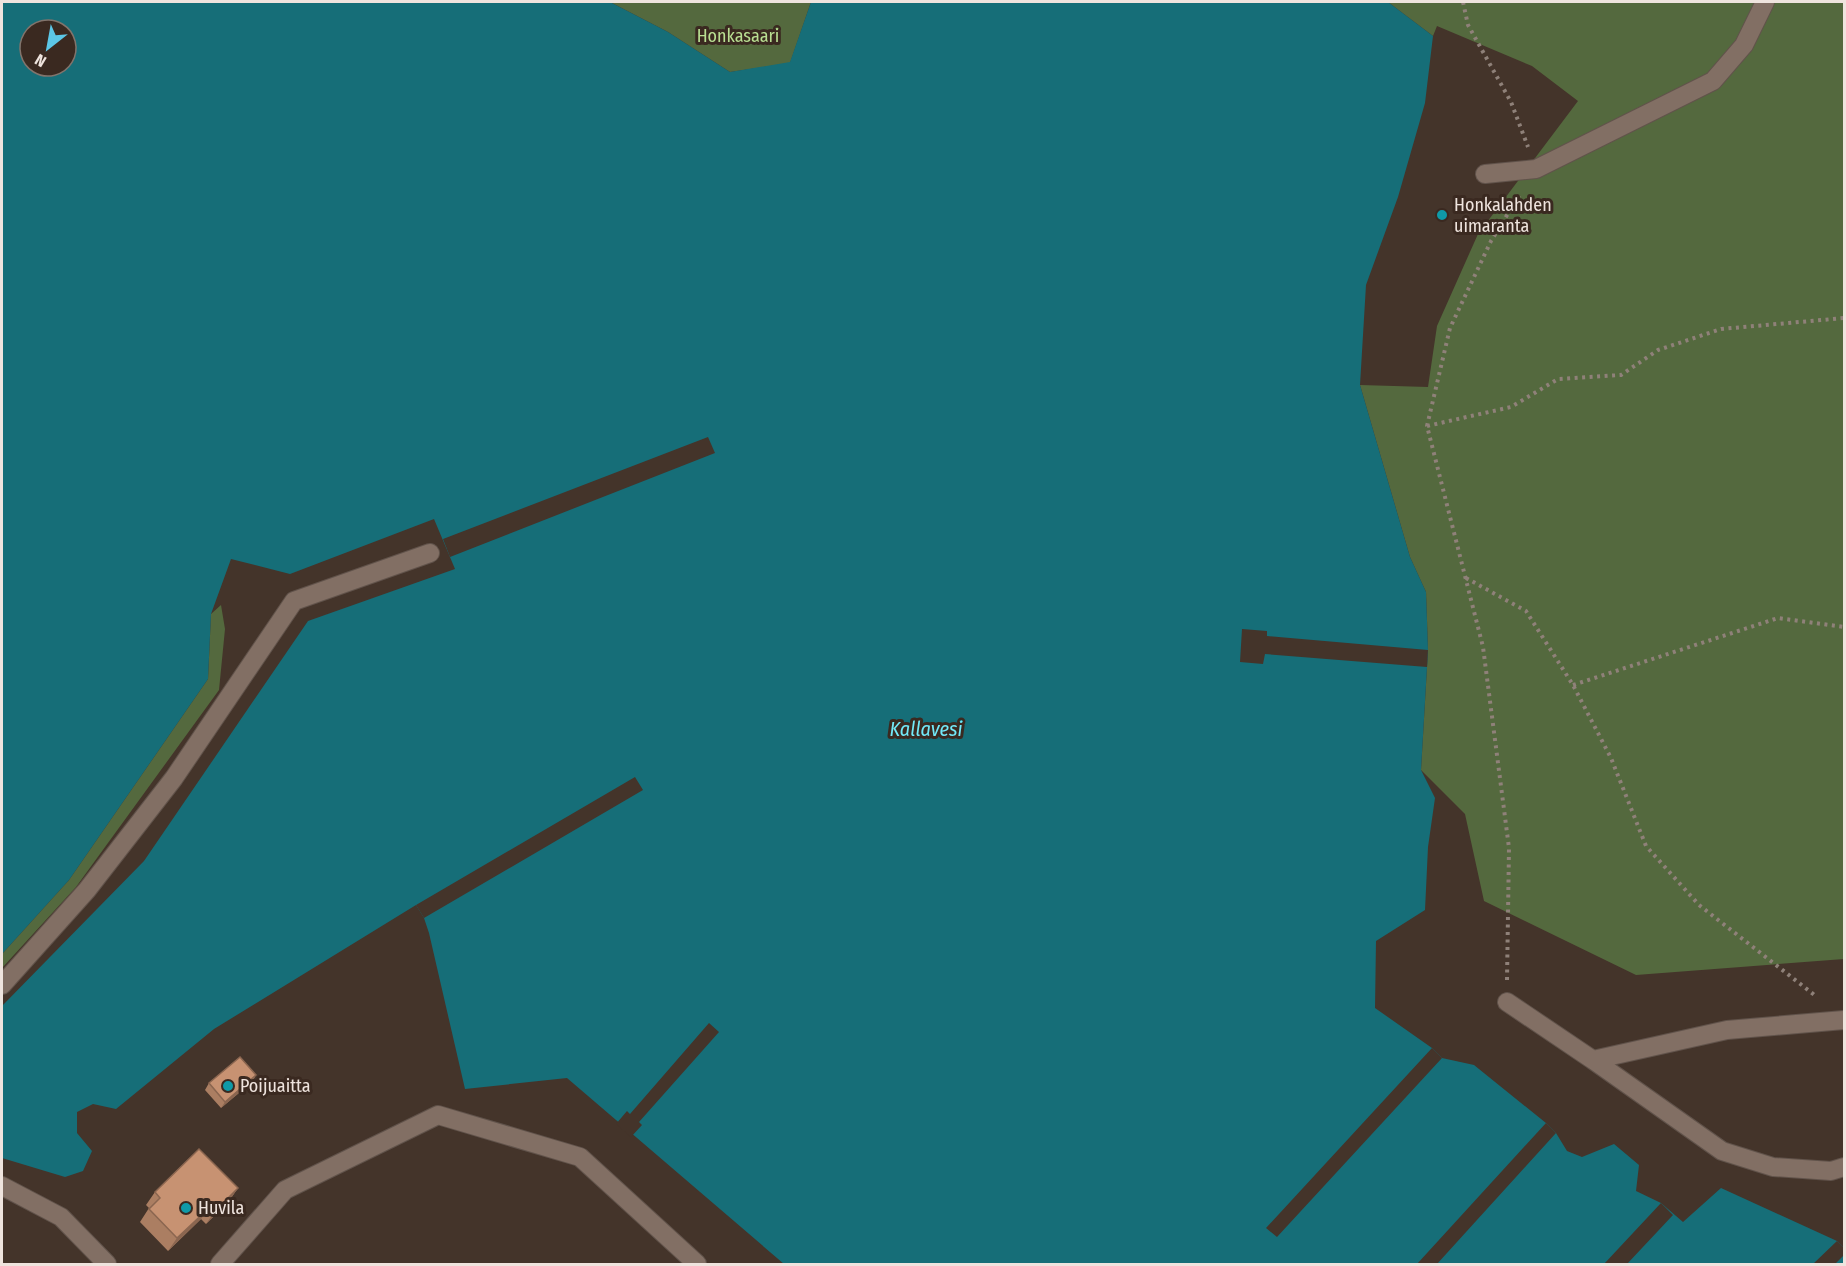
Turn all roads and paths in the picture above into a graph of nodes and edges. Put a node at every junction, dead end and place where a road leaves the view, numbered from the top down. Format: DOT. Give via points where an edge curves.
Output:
graph roads {
  1 [pos="1463,2"];
  2 [pos="1765,2"];
  3 [pos="1536,169"];
  4 [pos="1485,174"];
  5 [pos="1845,318"];
  6 [pos="1427,426"];
  7 [pos="430,553"];
  8 [pos="1465,577"];
  9 [pos="1845,627"];
  10 [pos="1573,685"];
  11 [pos="2,985"];
  12 [pos="1507,1002"];
  13 [pos="1826,1004"];
  14 [pos="1845,1020"];
  15 [pos="1593,1060"];
  16 [pos="1845,1167"];
  17 [pos="2,1186"];
  18 [pos="107,1264"];
  19 [pos="220,1264"];
  20 [pos="698,1264"];
  1 -- 3 [label="path" via="1468,25 1511,102"];
  2 -- 3 [label="lane" via="1743,45 1713,81"];
  3 -- 4 [label="lane"];
  3 -- 6 [label="path" via="1491,242 1450,328"];
  5 -- 6 [label="path" via="1721,329 1658,350 1621,375 1558,379 1510,407"];
  6 -- 8 [label="path"];
  7 -- 11 [label="lane" via="294,601 174,778 87,890"];
  8 -- 10 [label="path" via="1527,611"];
  8 -- 12 [label="path" via="1483,647 1509,848"];
  9 -- 10 [label="path" via="1778,618"];
  10 -- 13 [label="path" via="1611,758 1646,846 1700,904"];
  12 -- 15 [label="lane"];
  14 -- 15 [label="lane" via="1726,1029"];
  15 -- 16 [label="lane" via="1722,1151 1773,1167 1831,1171"];
  17 -- 18 [label="lane" via="61,1217"];
  19 -- 20 [label="lane" via="285,1190 438,1115 580,1157"];
}
